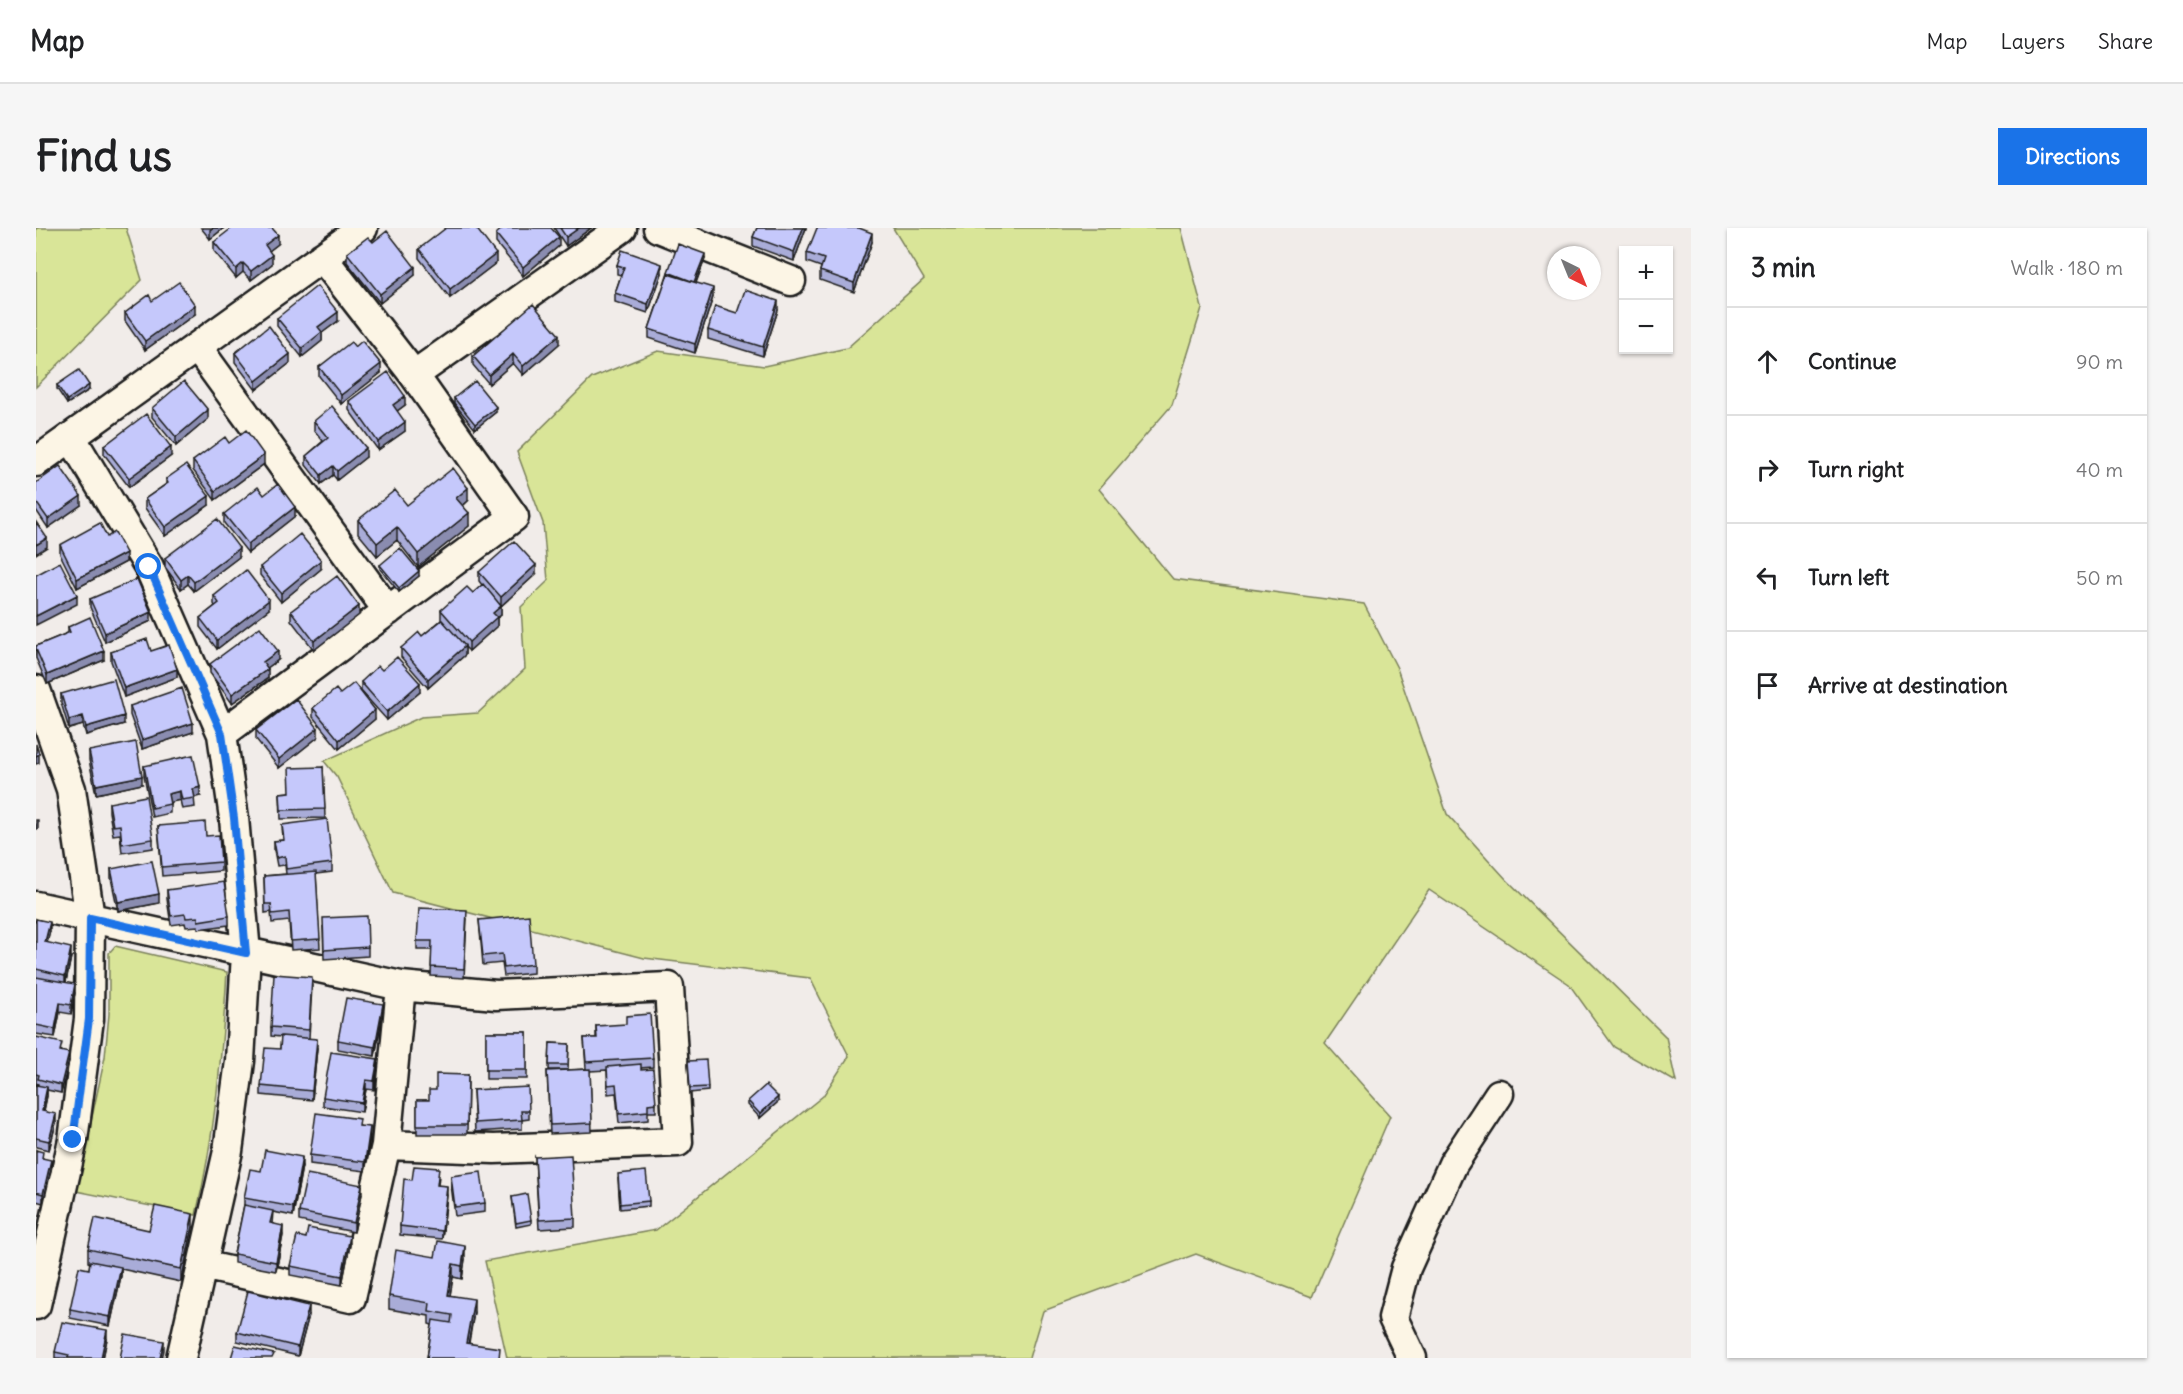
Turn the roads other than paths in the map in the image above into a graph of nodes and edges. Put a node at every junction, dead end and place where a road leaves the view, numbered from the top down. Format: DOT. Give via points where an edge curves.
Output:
graph roads {
  1 [pos="363,228"];
  2 [pos="622,228"];
  3 [pos="658,228"];
  4 [pos="322,257"];
  5 [pos="792,281"];
  6 [pos="197,347"];
  7 [pos="414,375"];
  8 [pos="71,437"];
  9 [pos="36,462"];
  10 [pos="388,611"];
  11 [pos="36,690"];
  12 [pos="222,734"];
  13 [pos="36,906"];
  14 [pos="90,918"];
  15 [pos="246,953"];
  16 [pos="401,986"];
  17 [pos="1499,1094"];
  18 [pos="386,1145"];
  19 [pos="202,1265"];
  20 [pos="36,1305"];
  21 [pos="181,1358"];
  22 [pos="1412,1358"];
  1 -- 4 [label="street"];
  2 -- 7 [label="street"];
  3 -- 5 [label="street"];
  4 -- 6 [label="street"];
  4 -- 7 [label="street"];
  6 -- 8 [label="street"];
  6 -- 10 [label="street"];
  7 -- 10 [label="street" via="514,517"];
  8 -- 9 [label="street"];
  8 -- 12 [label="street" via="149,567"];
  10 -- 12 [label="street"];
  11 -- 14 [label="street" via="71,789"];
  12 -- 15 [label="street"];
  13 -- 14 [label="street"];
  14 -- 15 [label="street"];
  14 -- 20 [label="street" via="89,1019 73,1140"];
  15 -- 16 [label="street"];
  15 -- 19 [label="street" via="240,1061 228,1151"];
  16 -- 18 [label="street"];
  16 -- 18 [label="street" via="496,995 669,987 678,1142 494,1149"];
  17 -- 22 [label="street" via="1453,1164 1406,1268 1393,1318"];
  18 -- 19 [label="street" via="351,1298"];
  19 -- 21 [label="street"];
}
